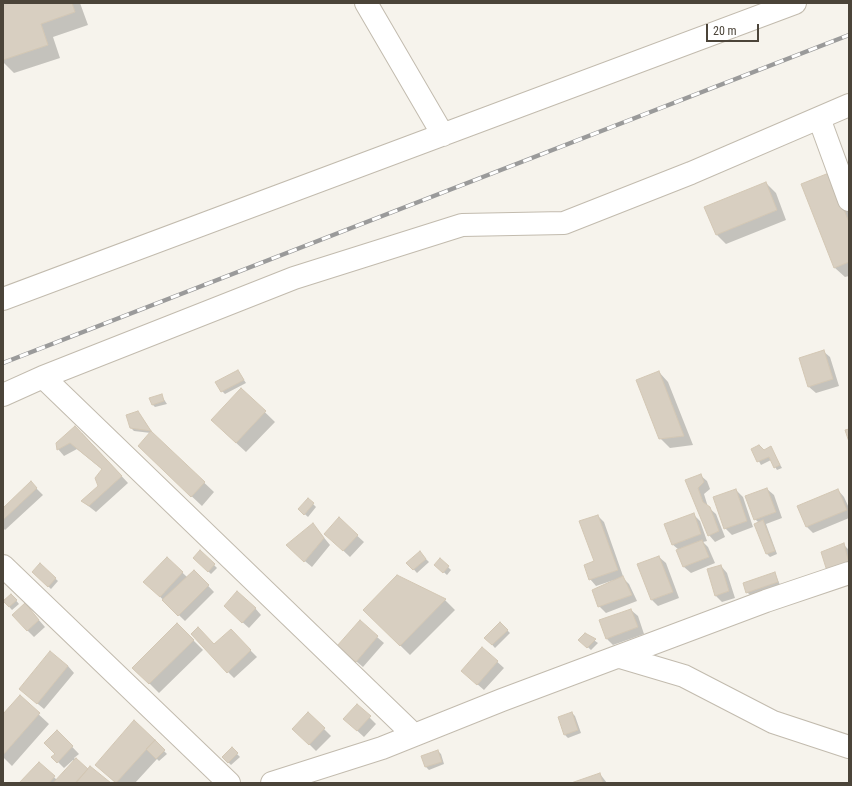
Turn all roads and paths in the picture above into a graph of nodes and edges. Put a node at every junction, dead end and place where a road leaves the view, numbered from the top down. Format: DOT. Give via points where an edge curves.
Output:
graph roads {
  1 [pos="366,3"];
  2 [pos="795,3"];
  3 [pos="849,105"];
  4 [pos="819,118"];
  5 [pos="443,135"];
  6 [pos="849,200"];
  7 [pos="3,299"];
  8 [pos="43,377"];
  9 [pos="3,395"];
  10 [pos="3,566"];
  11 [pos="849,573"];
  12 [pos="620,657"];
  13 [pos="414,735"];
  14 [pos="849,747"];
  15 [pos="229,783"];
  16 [pos="272,783"];
  1 -- 5 [label="street"];
  2 -- 5 [label="street"];
  3 -- 4 [label="street"];
  4 -- 6 [label="street"];
  4 -- 8 [label="street" via="564,223 462,225 294,278"];
  5 -- 7 [label="street"];
  8 -- 9 [label="street"];
  8 -- 13 [label="street"];
  10 -- 15 [label="street"];
  11 -- 12 [label="street" via="766,601"];
  12 -- 13 [label="street"];
  12 -- 14 [label="street" via="684,676 773,722"];
  13 -- 16 [label="street" via="382,748"];
}
